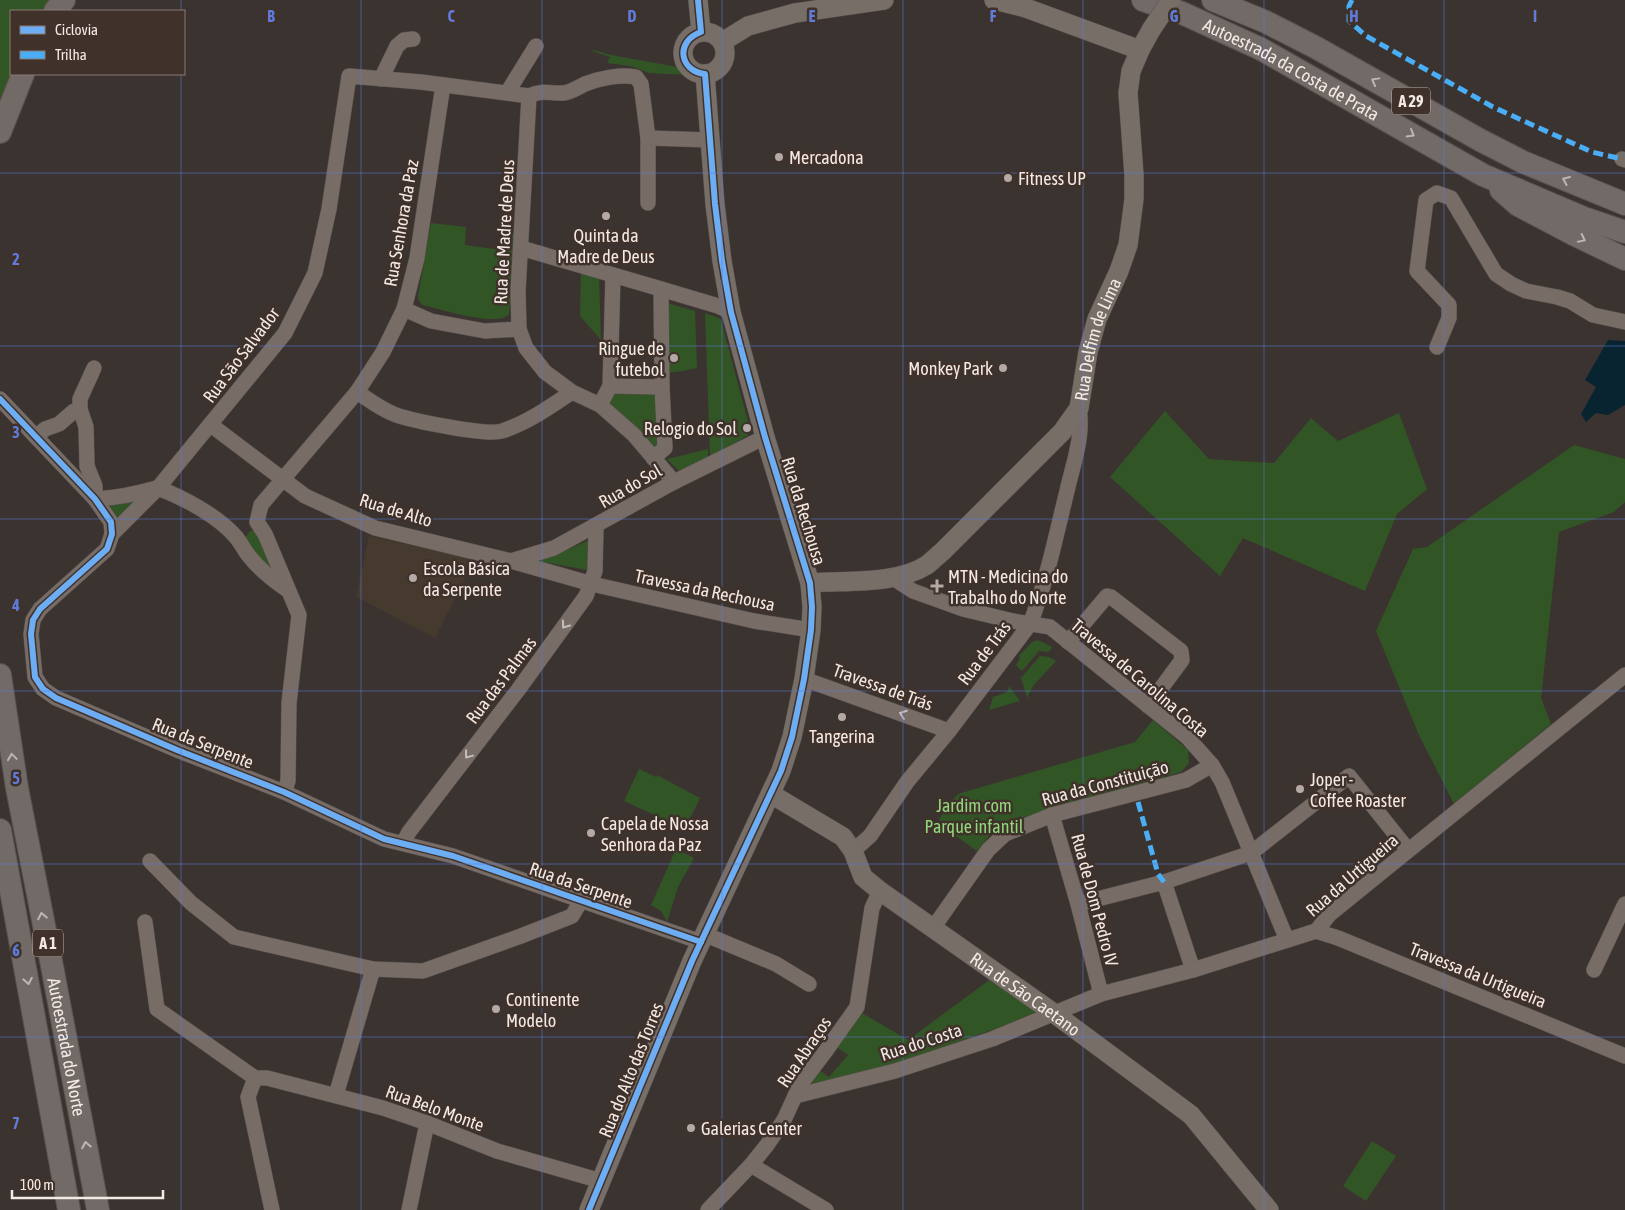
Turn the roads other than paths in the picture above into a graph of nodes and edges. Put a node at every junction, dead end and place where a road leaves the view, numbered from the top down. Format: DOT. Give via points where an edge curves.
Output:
graph roads {
  1 [pos="64,0"];
  2 [pos="884,0"];
  3 [pos="994,0"];
  4 [pos="1143,0"];
  5 [pos="1171,0"];
  6 [pos="1213,0"];
  7 [pos="699,3"];
  8 [pos="56,10"];
  9 [pos="701,32"];
  10 [pos="413,39"];
  11 [pos="722,42"];
  12 [pos="536,46"];
  13 [pos="1140,50"];
  14 [pos="705,74"];
  15 [pos="23,75"];
  16 [pos="382,78"];
  17 [pos="443,85"];
  18 [pos="507,93"];
  19 [pos="529,96"];
  20 [pos="0,132"];
  21 [pos="648,138"];
  22 [pos="711,140"];
  23 [pos="1483,175"];
  24 [pos="1620,200"];
  25 [pos="648,203"];
  26 [pos="1625,232"];
  27 [pos="521,248"];
  28 [pos="1625,259"];
  29 [pos="613,275"];
  30 [pos="661,289"];
  31 [pos="404,309"];
  32 [pos="731,312"];
  33 [pos="1625,322"];
  34 [pos="519,329"];
  35 [pos="1437,347"];
  36 [pos="94,368"];
  37 [pos="610,386"];
  38 [pos="662,387"];
  39 [pos="357,392"];
  40 [pos="572,392"];
  41 [pos="0,399"];
  42 [pos="600,405"];
  43 [pos="1079,408"];
  44 [pos="80,409"];
  45 [pos="211,425"];
  46 [pos="1062,432"];
  47 [pos="36,437"];
  48 [pos="765,437"];
  49 [pos="1077,444"];
  50 [pos="653,458"];
  51 [pos="283,478"];
  52 [pos="674,482"];
  53 [pos="158,488"];
  54 [pos="95,499"];
  55 [pos="257,522"];
  56 [pos="596,527"];
  57 [pos="112,534"];
  58 [pos="236,537"];
  59 [pos="511,561"];
  60 [pos="893,578"];
  61 [pos="810,583"];
  62 [pos="592,584"];
  63 [pos="288,591"];
  64 [pos="1030,624"];
  65 [pos="811,630"];
  66 [pos="1068,642"];
  67 [pos="0,675"];
  68 [pos="1625,675"];
  69 [pos="804,679"];
  70 [pos="1148,706"];
  71 [pos="949,731"];
  72 [pos="1212,765"];
  73 [pos="284,792"];
  74 [pos="771,794"];
  75 [pos="1052,815"];
  76 [pos="0,830"];
  77 [pos="403,843"];
  78 [pos="1408,850"];
  79 [pos="853,851"];
  80 [pos="1251,853"];
  81 [pos="150,861"];
  82 [pos="1164,882"];
  83 [pos="880,891"];
  84 [pos="581,901"];
  85 [pos="1078,904"];
  86 [pos="1625,904"];
  87 [pos="145,922"];
  88 [pos="933,928"];
  89 [pos="1316,931"];
  90 [pos="1619,932"];
  91 [pos="702,938"];
  92 [pos="1287,940"];
  93 [pos="373,969"];
  94 [pos="1193,970"];
  95 [pos="1594,970"];
  96 [pos="809,984"];
  97 [pos="1101,994"];
  98 [pos="1055,1014"];
  99 [pos="1625,1056"];
  100 [pos="255,1078"];
  101 [pos="336,1095"];
  102 [pos="795,1096"];
  103 [pos="427,1123"];
  104 [pos="751,1165"];
  105 [pos="601,1180"];
  106 [pos="69,1210"];
  107 [pos="98,1210"];
  108 [pos="272,1210"];
  109 [pos="409,1210"];
  110 [pos="589,1210"];
  111 [pos="708,1210"];
  112 [pos="826,1210"];
  113 [pos="1269,1210"];
  1 -- 8 [label="highway"];
  2 -- 11 [label="main road" via="795,13 748,26"];
  3 -- 13 [label="main road" via="1026,8"];
  4 -- 23 [label="highway, Autoestrada da Costa de Prata / A 29, one-way" via="1182,13 1261,48"];
  5 -- 13 [label="main road, Rua Delfim de Lima, bridge"];
  24 -- 6 [label="highway, Autoestrada da Costa de Prata / A 29, one-way" via="1523,162 1315,47"];
  7 -- 9 [label="main road"];
  9 -- 11 [label="main road" via="714,34"];
  9 -- 14 [label="main road" via="689,39 683,52 692,70"];
  10 -- 16 [label="street" via="404,40 397,46"];
  11 -- 14 [label="main road" via="725,51 722,64 712,73"];
  12 -- 18 [label="street"];
  13 -- 43 [label="main road, Rua Delfim de Lima" via="1131,71 1128,94 1134,175 1128,245 1097,319"];
  14 -- 22 [label="main road, Rua da Rechousa"];
  15 -- 20 [label="highway"];
  16 -- 17 [label="street"];
  16 -- 45 [label="street, Rua São Salvador" via="349,76 329,209 315,273 285,333"];
  17 -- 18 [label="street"];
  17 -- 31 [label="street, Rua Senhora da Paz" via="417,258"];
  18 -- 19 [label="street"];
  19 -- 21 [label="street" via="538,91 565,93 588,82 627,75 636,77 641,84"];
  19 -- 27 [label="street, Rua de Madre de Deus"];
  21 -- 22 [label="street"];
  21 -- 25 [label="street"];
  22 -- 32 [label="main road, Rua da Rechousa" via="717,219"];
  23 -- 26 [label="highway, Autoestrada da Costa de Prata / A 29"];
  23 -- 28 [label="highway, one-way" via="1518,205"];
  27 -- 29 [label="street"];
  27 -- 34 [label="street, Rua de Madre de Deus"];
  29 -- 30 [label="street"];
  29 -- 37 [label="street"];
  30 -- 32 [label="street"];
  30 -- 38 [label="street"];
  31 -- 34 [label="street" via="430,321 485,331"];
  31 -- 39 [label="street, Rua Senhora da Paz" via="383,352"];
  32 -- 48 [label="main road, Rua da Rechousa"];
  33 -- 35 [label="street" via="1593,315 1570,301 1526,291 1503,279 1496,274 1451,198 1437,193 1426,200 1417,271 1449,306 1449,318"];
  34 -- 40 [label="street, Rua de Madre de Deus" via="526,348 544,372"];
  36 -- 44 [label="street" via="80,399"];
  37 -- 38 [label="street"];
  37 -- 42 [label="street"];
  38 -- 50 [label="street" via="665,448"];
  39 -- 40 [label="street" via="396,415 469,430 500,432 542,413"];
  39 -- 51 [label="street, Rua Senhora da Paz"];
  40 -- 42 [label="street, Rua de Madre de Deus"];
  41 -- 47 [label="street"];
  42 -- 50 [label="street, Rua de Madre de Deus" via="634,435"];
  43 -- 46 [label="main road, Rua Delfim de Lima"];
  43 -- 49 [label="street, Rua de Trás" via="1081,423"];
  44 -- 47 [label="street"];
  44 -- 54 [label="street" via="86,427 87,466 95,486"];
  45 -- 51 [label="street, Rua de Alto"];
  45 -- 53 [label="street, Rua São Salvador"];
  46 -- 49 [label="street"];
  46 -- 60 [label="main road, Rua Delfim de Lima" via="927,565"];
  47 -- 54 [label="street"];
  48 -- 52 [label="street, Rua do Sol"];
  48 -- 61 [label="main road, Rua da Rechousa"];
  49 -- 64 [label="street, Rua de Trás" via="1058,528"];
  50 -- 52 [label="street, Rua de Madre de Deus"];
  51 -- 55 [label="street, Rua Senhora da Paz" via="262,505"];
  51 -- 59 [label="street, Rua de Alto" via="305,496 375,528"];
  52 -- 56 [label="street, Rua do Sol"];
  53 -- 54 [label="street" via="123,497"];
  53 -- 57 [label="street, Rua São Salvador"];
  53 -- 58 [label="street" via="173,493 216,519"];
  54 -- 57 [label="street" via="111,522"];
  55 -- 58 [label="street" via="247,524"];
  55 -- 63 [label="street"];
  56 -- 59 [label="street, Rua do Sol" via="554,548"];
  56 -- 62 [label="street, Rua das Palmas"];
  57 -- 73 [label="street, Rua da Serpente" via="107,549 40,609 33,620 31,634 36,676 43,689 56,698 177,750"];
  58 -- 63 [label="street" via="250,557"];
  59 -- 62 [label="street, Rua de Alto"];
  60 -- 61 [label="main road, Rua Delfim de Lima"];
  60 -- 64 [label="street, Travessa de Carolina Costa" via="913,591 963,609"];
  61 -- 65 [label="main road, Rua da Rechousa"];
  62 -- 65 [label="street, Travessa da Rechousa" via="754,621"];
  62 -- 77 [label="street, Rua das Palmas, one-way" via="518,690"];
  63 -- 73 [label="street" via="299,615 289,703 288,781"];
  64 -- 66 [label="street, Travessa de Carolina Costa" via="1050,627"];
  64 -- 71 [label="street, Rua de Trás"];
  65 -- 69 [label="main road, Rua da Rechousa"];
  66 -- 70 [label="street, Travessa de Carolina Costa"];
  66 -- 70 [label="street" via="1106,596 1112,597 1181,651 1182,660"];
  107 -- 67 [label="highway, Autoestrada do Norte / A 1, one-way" via="16,788"];
  68 -- 78 [label="street, Rua da Urtigueira"];
  71 -- 69 [label="street, Travessa de Trás, one-way"];
  69 -- 74 [label="main road, Rua da Rechousa" via="792,737"];
  70 -- 72 [label="street, Travessa de Carolina Costa" via="1187,738"];
  71 -- 79 [label="street, Rua de Trás" via="907,782 870,836"];
  72 -- 75 [label="street, Rua da Constituição" via="1186,780"];
  72 -- 80 [label="street, Travessa de Carolina Costa"];
  73 -- 77 [label="street, Rua da Serpente" via="384,838"];
  74 -- 79 [label="main road, Rua de São Caetano" via="843,837"];
  74 -- 91 [label="main road, Rua da Rechousa"];
  75 -- 85 [label="street, Rua de Dom Pedro IV"];
  75 -- 88 [label="street, Rua da Constituição" via="1005,834 988,850"];
  76 -- 106 [label="highway, Autoestrada do Norte / A 1, one-way"];
  77 -- 84 [label="street, Rua da Serpente" via="453,856"];
  78 -- 80 [label="street" via="1349,776"];
  78 -- 89 [label="street, Rua da Urtigueira" via="1330,914"];
  79 -- 83 [label="main road, Rua de São Caetano" via="863,877"];
  80 -- 82 [label="street"];
  80 -- 92 [label="street, Travessa de Carolina Costa"];
  81 -- 93 [label="street" via="191,903 234,937"];
  82 -- 85 [label="street"];
  82 -- 94 [label="street"];
  83 -- 88 [label="main road, Rua de São Caetano"];
  83 -- 102 [label="street, Rua Abraços" via="872,908 857,1007"];
  84 -- 91 [label="street, Rua da Serpente"];
  84 -- 93 [label="street" via="572,916 423,971"];
  85 -- 97 [label="street, Rua de Dom Pedro IV"];
  86 -- 90 [label="street"];
  87 -- 100 [label="street, Rua Belo Monte" via="157,1009"];
  88 -- 98 [label="main road, Rua de São Caetano"];
  89 -- 92 [label="street, Rua da Urtigueira"];
  89 -- 99 [label="street, Travessa da Urtigueira"];
  90 -- 95 [label="street"];
  91 -- 96 [label="street, Rua da Serpente" via="776,964"];
  91 -- 105 [label="main road, Rua do Alto das Torres"];
  92 -- 94 [label="street, Rua da Urtigueira"];
  93 -- 101 [label="street"];
  94 -- 97 [label="street, Rua da Urtigueira"];
  97 -- 98 [label="street, Rua da Urtigueira"];
  98 -- 102 [label="street, Rua do Costa" via="895,1071"];
  98 -- 113 [label="main road, Rua de São Caetano" via="1191,1115"];
  100 -- 101 [label="street, Rua Belo Monte"];
  100 -- 108 [label="street" via="248,1097"];
  101 -- 103 [label="street, Rua Belo Monte"];
  102 -- 104 [label="street, Rua Abraços" via="784,1120"];
  103 -- 105 [label="street, Rua Belo Monte" via="497,1151"];
  103 -- 109 [label="street"];
  104 -- 111 [label="street, Rua Abraços"];
  104 -- 112 [label="street"];
  105 -- 110 [label="main road, Rua do Alto das Torres"];
}
